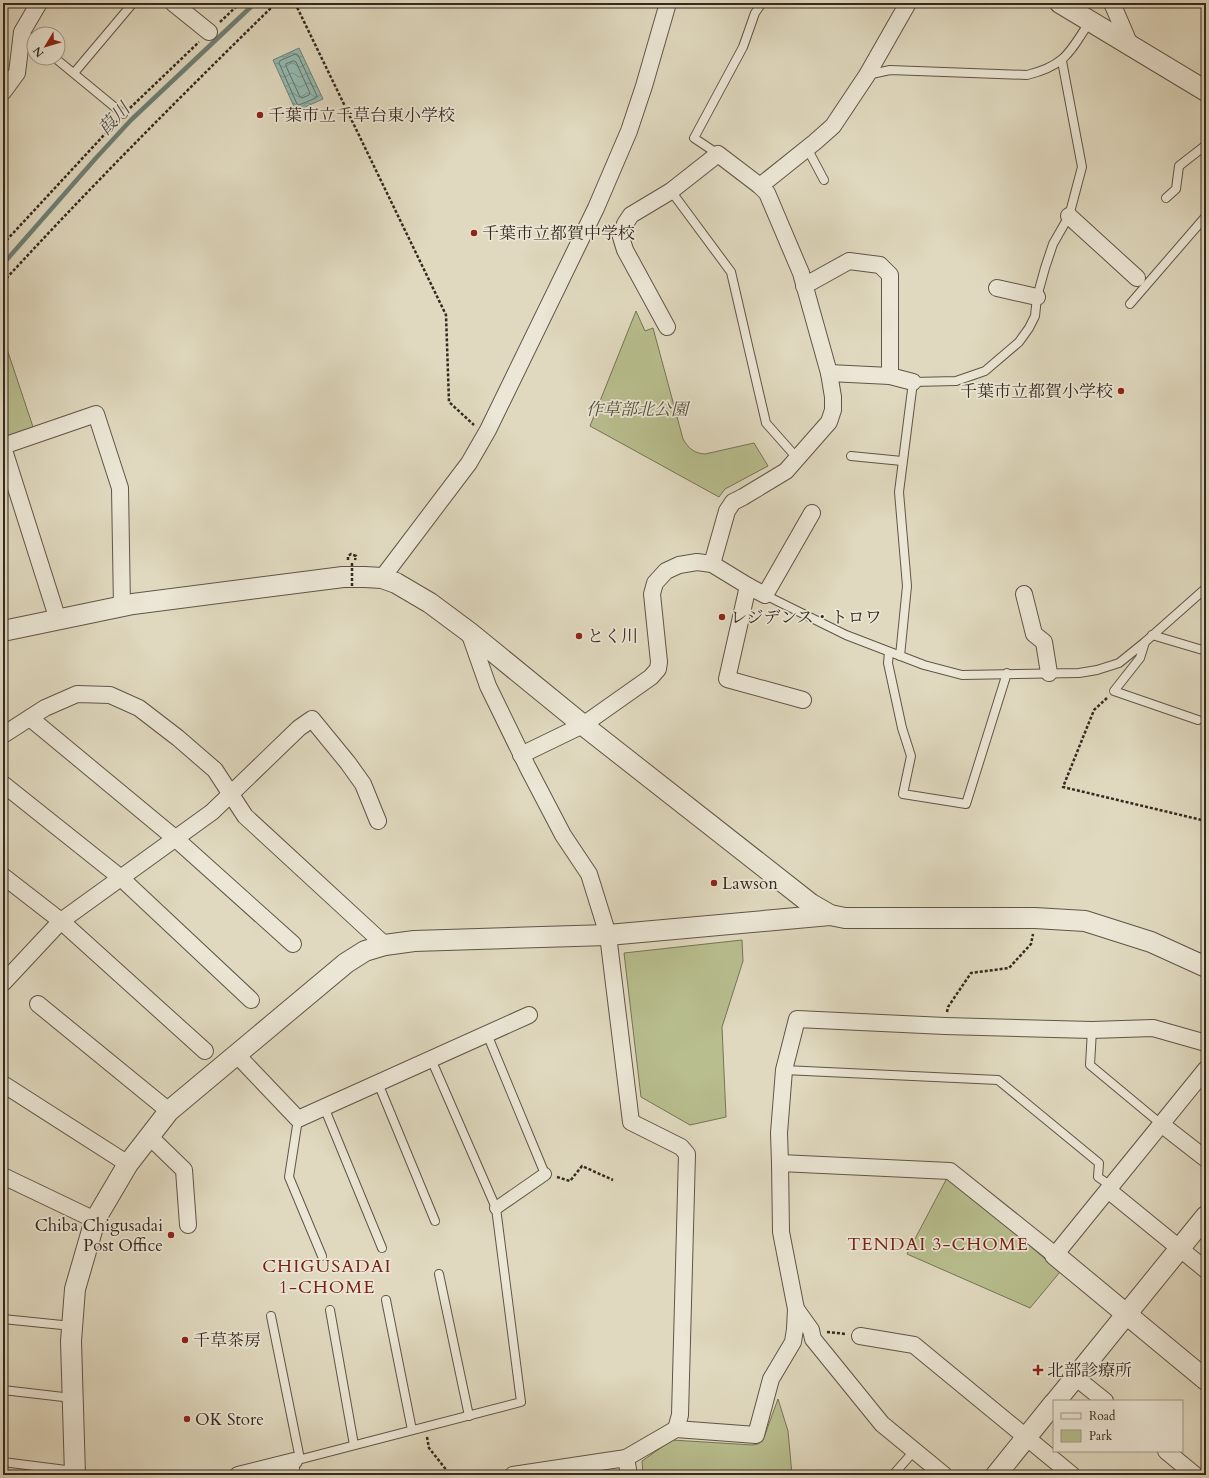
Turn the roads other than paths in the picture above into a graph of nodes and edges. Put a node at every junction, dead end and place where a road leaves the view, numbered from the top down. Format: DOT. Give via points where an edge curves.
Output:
graph roads {
  1 [pos="39,3"];
  2 [pos="133,3"];
  3 [pos="173,3"];
  4 [pos="668,3"];
  5 [pos="762,3"];
  6 [pos="908,3"];
  7 [pos="1060,3"];
  8 [pos="1112,3"];
  9 [pos="1090,21"];
  10 [pos="32,26"];
  11 [pos="209,32"];
  12 [pos="26,43"];
  13 [pos="1130,45"];
  14 [pos="1062,61"];
  15 [pos="65,66"];
  16 [pos="74,73"];
  17 [pos="867,75"];
  18 [pos="1206,91"];
  19 [pos="3,92"];
  20 [pos="123,114"];
  21 [pos="1206,145"];
  22 [pos="807,148"];
  23 [pos="718,154"];
  24 [pos="824,180"];
  25 [pos="760,186"];
  26 [pos="671,191"];
  27 [pos="1166,198"];
  28 [pos="1069,216"];
  29 [pos="1206,216"];
  30 [pos="1137,278"];
  31 [pos="804,286"];
  32 [pos="997,288"];
  33 [pos="1037,298"];
  34 [pos="1130,304"];
  35 [pos="667,327"];
  36 [pos="829,373"];
  37 [pos="890,376"];
  38 [pos="913,382"];
  39 [pos="3,447"];
  40 [pos="851,456"];
  41 [pos="797,458"];
  42 [pos="902,461"];
  43 [pos="812,513"];
  44 [pos="712,564"];
  45 [pos="382,578"];
  46 [pos="748,586"];
  47 [pos="1206,588"];
  48 [pos="765,594"];
  49 [pos="1024,594"];
  50 [pos="122,607"];
  51 [pos="58,620"];
  52 [pos="3,632"];
  53 [pos="469,632"];
  54 [pos="1152,635"];
  55 [pos="1145,642"];
  56 [pos="1206,651"];
  57 [pos="889,652"];
  58 [pos="900,656"];
  59 [pos="1007,673"];
  60 [pos="1049,673"];
  61 [pos="803,700"];
  62 [pos="30,718"];
  63 [pos="1198,720"];
  64 [pos="583,725"];
  65 [pos="3,735"];
  66 [pos="521,755"];
  67 [pos="3,784"];
  68 [pos="231,794"];
  69 [pos="378,821"];
  70 [pos="176,839"];
  71 [pos="3,876"];
  72 [pos="121,878"];
  73 [pos="830,915"];
  74 [pos="61,921"];
  75 [pos="608,935"];
  76 [pos="292,944"];
  77 [pos="385,945"];
  78 [pos="1206,967"];
  79 [pos="3,983"];
  80 [pos="251,1000"];
  81 [pos="38,1004"];
  82 [pos="528,1015"];
  83 [pos="1092,1030"];
  84 [pos="487,1034"];
  85 [pos="1206,1043"];
  86 [pos="204,1051"];
  87 [pos="238,1055"];
  88 [pos="432,1059"];
  89 [pos="1206,1069"];
  90 [pos="784,1070"];
  91 [pos="378,1083"];
  92 [pos="3,1084"];
  93 [pos="324,1107"];
  94 [pos="170,1111"];
  95 [pos="298,1119"];
  96 [pos="1161,1124"];
  97 [pos="149,1136"];
  98 [pos="1206,1159"];
  99 [pos="780,1163"];
  100 [pos="128,1164"];
  101 [pos="545,1174"];
  102 [pos="3,1176"];
  103 [pos="1110,1188"];
  104 [pos="496,1208"];
  105 [pos="1206,1216"];
  106 [pos="95,1220"];
  107 [pos="435,1221"];
  108 [pos="188,1225"];
  109 [pos="382,1248"];
  110 [pos="1179,1248"];
  111 [pos="1055,1255"];
  112 [pos="322,1256"];
  113 [pos="1206,1270"];
  114 [pos="439,1274"];
  115 [pos="386,1300"];
  116 [pos="796,1309"];
  117 [pos="330,1310"];
  118 [pos="1125,1314"];
  119 [pos="271,1316"];
  120 [pos="3,1319"];
  121 [pos="72,1326"];
  122 [pos="860,1336"];
  123 [pos="1075,1377"];
  124 [pos="1206,1380"];
  125 [pos="3,1390"];
  126 [pos="73,1398"];
  127 [pos="1057,1400"];
  128 [pos="1104,1400"];
  129 [pos="1053,1404"];
  130 [pos="469,1416"];
  131 [pos="412,1430"];
  132 [pos="676,1430"];
  133 [pos="1027,1437"];
  134 [pos="354,1446"];
  135 [pos="914,1450"];
  136 [pos="1167,1452"];
  137 [pos="626,1458"];
  138 [pos="3,1462"];
  139 [pos="296,1465"];
  140 [pos="75,1473"];
  141 [pos="238,1475"];
  142 [pos="513,1475"];
  143 [pos="630,1475"];
  144 [pos="893,1475"];
  145 [pos="944,1475"];
  146 [pos="996,1475"];
  147 [pos="1072,1475"];
  148 [pos="1195,1475"];
  1 -- 10 [label="street"];
  2 -- 16 [label="lane"];
  3 -- 11 [label="street"];
  4 -- 45 [label="street" via="628,132 596,208 488,430 469,463"];
  5 -- 23 [label="lane" via="755,14 743,47 694,138"];
  6 -- 17 [label="street"];
  7 -- 9 [label="street"];
  8 -- 13 [label="street"];
  9 -- 13 [label="street"];
  9 -- 14 [label="lane"];
  12 -- 19 [label="street" via="17,72"];
  13 -- 18 [label="street"];
  14 -- 17 [label="lane" via="1044,71 1027,76 890,70"];
  14 -- 28 [label="lane" via="1082,167"];
  15 -- 16 [label="lane"];
  16 -- 20 [label="lane"];
  17 -- 22 [label="street" via="833,126"];
  21 -- 27 [label="lane" via="1179,166 1176,189"];
  22 -- 24 [label="lane"];
  22 -- 25 [label="street"];
  23 -- 25 [label="street"];
  23 -- 26 [label="street"];
  25 -- 31 [label="street" via="767,193 801,273"];
  26 -- 35 [label="street" via="631,215 620,237"];
  26 -- 41 [label="lane" via="731,272 766,423"];
  28 -- 30 [label="street"];
  28 -- 33 [label="lane" via="1053,244"];
  29 -- 34 [label="lane"];
  31 -- 36 [label="street"];
  31 -- 37 [label="street" via="849,261 880,265 890,275"];
  32 -- 33 [label="street"];
  33 -- 38 [label="lane" via="1035,316 1029,328 1019,342 985,371 956,381"];
  36 -- 37 [label="street"];
  36 -- 41 [label="street" via="833,397 833,410 829,422"];
  37 -- 38 [label="street"];
  38 -- 42 [label="lane"];
  39 -- 50 [label="street" via="96,414 120,488"];
  39 -- 51 [label="street"];
  40 -- 42 [label="lane"];
  41 -- 44 [label="street" via="786,471 733,502 727,511"];
  42 -- 58 [label="lane" via="899,492 907,586"];
  43 -- 48 [label="street"];
  44 -- 46 [label="street"];
  44 -- 64 [label="street" via="697,562 678,565 666,571 654,583 652,594 658,670"];
  45 -- 50 [label="street" via="343,577"];
  45 -- 53 [label="street" via="413,592"];
  46 -- 48 [label="street"];
  46 -- 61 [label="street" via="727,678"];
  47 -- 54 [label="lane"];
  48 -- 57 [label="lane" via="846,635"];
  49 -- 60 [label="street" via="1034,634 1044,642"];
  50 -- 51 [label="street"];
  51 -- 52 [label="street"];
  53 -- 64 [label="street"];
  53 -- 66 [label="street" via="488,686"];
  54 -- 55 [label="lane"];
  54 -- 56 [label="lane"];
  55 -- 60 [label="lane" via="1119,663 1079,673"];
  55 -- 63 [label="lane" via="1140,658 1114,691"];
  57 -- 58 [label="lane"];
  57 -- 59 [label="lane" via="888,663 900,721 912,756 903,794 966,804"];
  58 -- 59 [label="lane" via="962,675"];
  59 -- 60 [label="lane"];
  62 -- 65 [label="street"];
  62 -- 68 [label="street" via="45,708 77,694 110,695 139,708 178,738 215,770"];
  62 -- 70 [label="street"];
  64 -- 66 [label="street"];
  64 -- 73 [label="street" via="811,904"];
  66 -- 75 [label="street" via="563,835 588,874"];
  67 -- 72 [label="street"];
  68 -- 69 [label="street" via="299,728 312,719 363,784"];
  68 -- 70 [label="street"];
  68 -- 77 [label="street" via="245,816"];
  70 -- 72 [label="street"];
  70 -- 76 [label="street"];
  71 -- 74 [label="street"];
  72 -- 74 [label="street"];
  72 -- 80 [label="street"];
  73 -- 75 [label="street"];
  73 -- 78 [label="street" via="845,918 1035,918 1084,921 1151,942"];
  74 -- 79 [label="street"];
  74 -- 86 [label="street"];
  75 -- 77 [label="street" via="414,941"];
  75 -- 132 [label="street" via="631,1122 681,1147 687,1154 680,1415"];
  77 -- 87 [label="street" via="365,951 346,963"];
  81 -- 94 [label="street"];
  82 -- 84 [label="street"];
  83 -- 85 [label="street" via="1153,1028"];
  83 -- 90 [label="street" via="797,1019"];
  83 -- 96 [label="lane" via="1090,1065"];
  84 -- 88 [label="street"];
  84 -- 101 [label="lane"];
  87 -- 94 [label="street"];
  87 -- 95 [label="street"];
  88 -- 91 [label="street"];
  88 -- 104 [label="lane"];
  89 -- 96 [label="street"];
  90 -- 99 [label="street" via="779,1133"];
  90 -- 103 [label="lane" via="998,1080 1099,1163 1098,1177"];
  91 -- 93 [label="street"];
  91 -- 107 [label="lane"];
  92 -- 100 [label="street"];
  93 -- 95 [label="street"];
  93 -- 109 [label="lane"];
  94 -- 97 [label="street"];
  95 -- 112 [label="lane" via="289,1177"];
  96 -- 98 [label="street"];
  96 -- 103 [label="street"];
  97 -- 100 [label="street"];
  97 -- 108 [label="street" via="184,1170"];
  99 -- 111 [label="street" via="950,1171"];
  99 -- 116 [label="street" via="781,1232"];
  100 -- 106 [label="street"];
  101 -- 104 [label="street"];
  102 -- 106 [label="street"];
  103 -- 110 [label="street"];
  103 -- 111 [label="street"];
  104 -- 130 [label="lane" via="521,1402"];
  105 -- 110 [label="street"];
  106 -- 121 [label="street" via="75,1289"];
  110 -- 113 [label="street"];
  110 -- 118 [label="street"];
  111 -- 118 [label="street"];
  114 -- 130 [label="lane"];
  115 -- 131 [label="lane"];
  116 -- 132 [label="street" via="793,1342 771,1379 756,1435"];
  116 -- 135 [label="street" via="811,1330 813,1339 882,1424"];
  117 -- 134 [label="lane"];
  118 -- 123 [label="street"];
  118 -- 124 [label="street"];
  119 -- 139 [label="lane"];
  120 -- 121 [label="lane"];
  121 -- 126 [label="street"];
  122 -- 133 [label="street" via="914,1344"];
  123 -- 127 [label="street"];
  123 -- 128 [label="street"];
  125 -- 126 [label="lane"];
  126 -- 140 [label="street"];
  129 -- 133 [label="street"];
  130 -- 131 [label="lane"];
  131 -- 134 [label="lane"];
  132 -- 137 [label="street"];
  133 -- 146 [label="street"];
  133 -- 147 [label="street"];
  134 -- 139 [label="lane"];
  135 -- 144 [label="lane"];
  135 -- 145 [label="street"];
  136 -- 148 [label="street"];
  137 -- 142 [label="street"];
  137 -- 143 [label="street"];
  138 -- 140 [label="lane"];
  139 -- 141 [label="street"];
}
